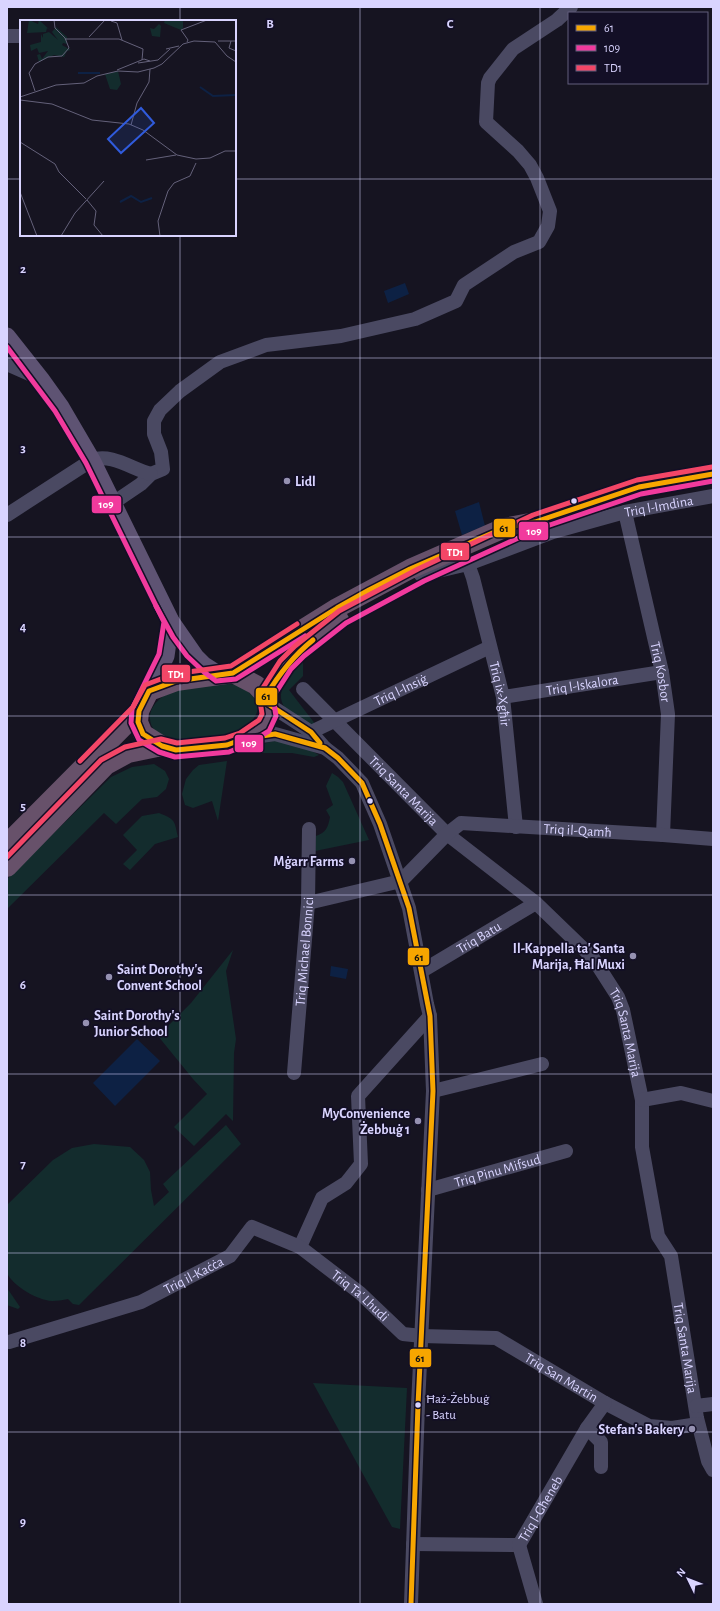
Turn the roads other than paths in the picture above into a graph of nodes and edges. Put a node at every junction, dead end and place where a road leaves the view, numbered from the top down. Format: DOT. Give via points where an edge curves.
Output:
graph roads {
  1 [pos="571,7"];
  2 [pos="7,36"];
  3 [pos="20,36"];
  4 [pos="7,336"];
  5 [pos="7,364"];
  6 [pos="41,379"];
  7 [pos="92,460"];
  8 [pos="151,474"];
  9 [pos="713,474"];
  10 [pos="713,496"];
  11 [pos="113,503"];
  12 [pos="625,512"];
  13 [pos="7,515"];
  14 [pos="535,522"];
  15 [pos="468,564"];
  16 [pos="421,575"];
  17 [pos="171,620"];
  18 [pos="490,646"];
  19 [pos="662,672"];
  20 [pos="225,674"];
  21 [pos="303,688"];
  22 [pos="149,691"];
  23 [pos="503,697"];
  24 [pos="267,700"];
  25 [pos="139,711"];
  26 [pos="334,722"];
  27 [pos="311,732"];
  28 [pos="243,739"];
  29 [pos="162,746"];
  30 [pos="325,748"];
  31 [pos="516,827"];
  32 [pos="309,829"];
  33 [pos="446,834"];
  34 [pos="663,835"];
  35 [pos="713,839"];
  36 [pos="7,844"];
  37 [pos="7,867"];
  38 [pos="401,881"];
  39 [pos="308,903"];
  40 [pos="536,903"];
  41 [pos="422,971"];
  42 [pos="430,1016"];
  43 [pos="542,1064"];
  44 [pos="294,1073"];
  45 [pos="433,1091"];
  46 [pos="642,1100"];
  47 [pos="713,1101"];
  48 [pos="566,1151"];
  49 [pos="428,1190"];
  50 [pos="300,1247"];
  51 [pos="422,1336"];
  52 [pos="8,1343"];
  53 [pos="605,1403"];
  54 [pos="713,1404"];
  55 [pos="696,1406"];
  56 [pos="698,1424"];
  57 [pos="586,1428"];
  58 [pos="601,1467"];
  59 [pos="713,1470"];
  60 [pos="413,1544"];
  61 [pos="519,1545"];
  62 [pos="411,1604"];
  63 [pos="536,1604"];
  1 -- 8 [label="street" via="558,20 513,49 488,83 486,122 518,150 530,165 550,211 548,226 539,242 514,252 464,285 456,301 415,319 341,336 266,345 220,362 180,391 160,410 154,421 154,434 162,452 163,469"];
  2 -- 3 [label="street"];
  4 -- 6 [label="main road"];
  5 -- 6 [label="street"];
  6 -- 7 [label="main road" via="61,407"];
  7 -- 8 [label="street" via="99,457 108,458"];
  7 -- 11 [label="main road"];
  7 -- 13 [label="street"];
  8 -- 11 [label="street"];
  9 -- 14 [label="highway, Triq l-Imdina" via="639,487"];
  10 -- 12 [label="street, Triq l-Imdina"];
  11 -- 17 [label="main road"];
  12 -- 15 [label="street, Triq l-Imdina" via="553,532"];
  12 -- 19 [label="street, Triq Kosbor"];
  14 -- 16 [label="highway, Triq l-Imdina"];
  14 -- 20 [label="highway, Triq l-Imdina" via="504,528 410,569 337,608"];
  15 -- 16 [label="street, Triq l-Imdina"];
  15 -- 18 [label="street, Triq ix-Xgħir"];
  16 -- 24 [label="highway, Triq l-Imdina" via="342,617 299,651 286,665"];
  17 -- 20 [label="main road" via="196,657 204,665"];
  17 -- 22 [label="main road" via="166,656"];
  18 -- 23 [label="street, Triq ix-Xgħir"];
  18 -- 26 [label="street, Triq l-Insiġ"];
  19 -- 23 [label="street, Triq l-Iskalora"];
  19 -- 34 [label="street, Triq Kosbor" via="668,714"];
  20 -- 22 [label="highway, Triq l-Imdina" via="176,681"];
  20 -- 24 [label="highway" via="256,685"];
  21 -- 26 [label="street, Triq Santa Marija"];
  22 -- 25 [label="highway"];
  23 -- 31 [label="street, Triq ix-Xgħir"];
  24 -- 27 [label="street"];
  24 -- 28 [label="highway, Triq l-Imdina" via="269,715 265,725"];
  25 -- 29 [label="highway, Triq l-Imdina" via="138,722 143,734"];
  25 -- 36 [label="highway"];
  26 -- 27 [label="street, Triq l-Insiġ"];
  26 -- 33 [label="street, Triq Santa Marija"];
  27 -- 30 [label="street"];
  28 -- 29 [label="highway, Triq l-Imdina" via="227,745 176,750"];
  28 -- 30 [label="street" via="275,734"];
  29 -- 37 [label="highway, Triq l-Imdina" via="128,754 106,765"];
  30 -- 38 [label="street" via="362,783"];
  31 -- 33 [label="street, Triq il-Qamħ" via="461,823"];
  31 -- 34 [label="street, Triq il-Qamħ"];
  32 -- 39 [label="street, Triq Michael Bonnici"];
  33 -- 38 [label="street, Triq il-Qamħ"];
  33 -- 40 [label="street, Triq Santa Marija"];
  34 -- 35 [label="street, Triq il-Qamħ"];
  38 -- 39 [label="street"];
  38 -- 41 [label="street"];
  39 -- 44 [label="street, Triq Michael Bonnici"];
  40 -- 41 [label="street, Triq Batu"];
  40 -- 46 [label="street, Triq Santa Marija" via="593,958 618,997"];
  41 -- 42 [label="street"];
  42 -- 45 [label="street"];
  42 -- 50 [label="street" via="358,1096 361,1164 346,1183 322,1198"];
  43 -- 45 [label="street"];
  45 -- 49 [label="street"];
  46 -- 47 [label="street" via="681,1093"];
  46 -- 55 [label="street, Triq Santa Marija" via="642,1146 658,1236 671,1256"];
  48 -- 49 [label="street, Triq Pinu Mifsud"];
  49 -- 51 [label="street"];
  50 -- 51 [label="street, Triq Ta' Lhudi" via="360,1294 403,1334"];
  50 -- 52 [label="street, Triq il-Kaċċa" via="252,1227 230,1256 141,1302"];
  51 -- 53 [label="street, Triq San Martin" via="496,1338"];
  51 -- 60 [label="street"];
  53 -- 56 [label="street, Triq San Martin" via="649,1426 672,1428"];
  53 -- 57 [label="street, Triq l-Għeneb"];
  54 -- 55 [label="street"];
  55 -- 56 [label="street, Triq Santa Marija"];
  56 -- 59 [label="street, Triq Santa Marija"];
  57 -- 58 [label="street" via="601,1442"];
  57 -- 61 [label="street, Triq l-Għeneb"];
  60 -- 61 [label="street, Triq l-Għeneb"];
  60 -- 62 [label="street"];
  61 -- 63 [label="street"];
}
